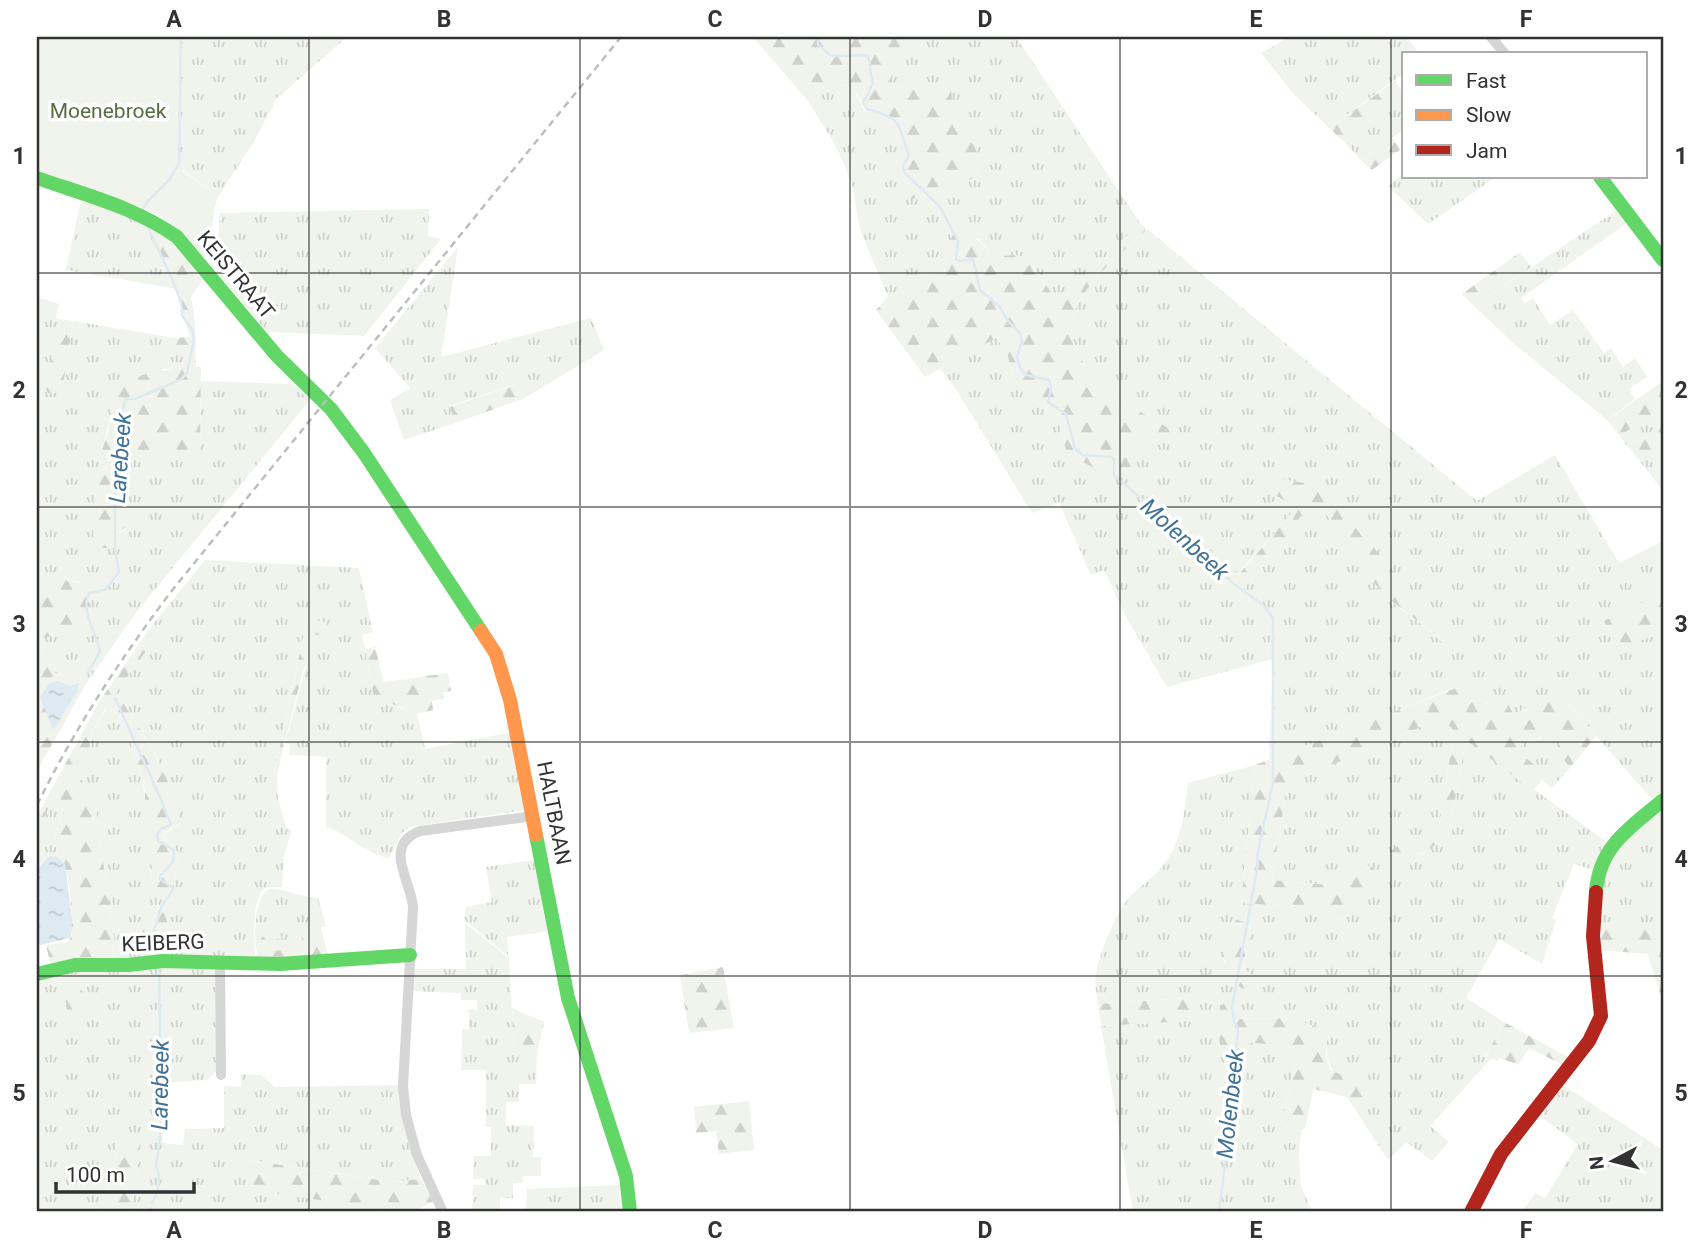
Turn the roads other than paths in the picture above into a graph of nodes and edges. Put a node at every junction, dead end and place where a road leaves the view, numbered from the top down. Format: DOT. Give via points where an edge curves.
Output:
graph roads {
  1 [pos="1491,37"];
  2 [pos="1503,52"];
  3 [pos="37,178"];
  4 [pos="1601,178"];
  5 [pos="1663,260"];
  6 [pos="364,453"];
  7 [pos="1663,800"];
  8 [pos="534,816"];
  9 [pos="410,955"];
  10 [pos="220,963"];
  11 [pos="37,974"];
  12 [pos="221,1075"];
  13 [pos="443,1212"];
  14 [pos="630,1212"];
  15 [pos="1471,1212"];
  1 -- 2 [label="street"];
  3 -- 6 [label="street, KEISTRAAT" via="144,216 169,231 277,356 331,409"];
  4 -- 5 [label="street"];
  6 -- 8 [label="street, HALTBAAN" via="496,654"];
  7 -- 15 [label="street" via="1617,839 1601,864 1593,936 1601,1003 1596,1027 1501,1154"];
  8 -- 9 [label="street" via="410,835 400,863 412,896"];
  8 -- 14 [label="street, HALTBAAN" via="568,998 626,1176"];
  9 -- 10 [label="street"];
  9 -- 13 [label="street" via="402,1073 406,1115 425,1176"];
  10 -- 11 [label="street, KEIBERG" via="75,965"];
  10 -- 12 [label="street, KEIBERG"];
}
